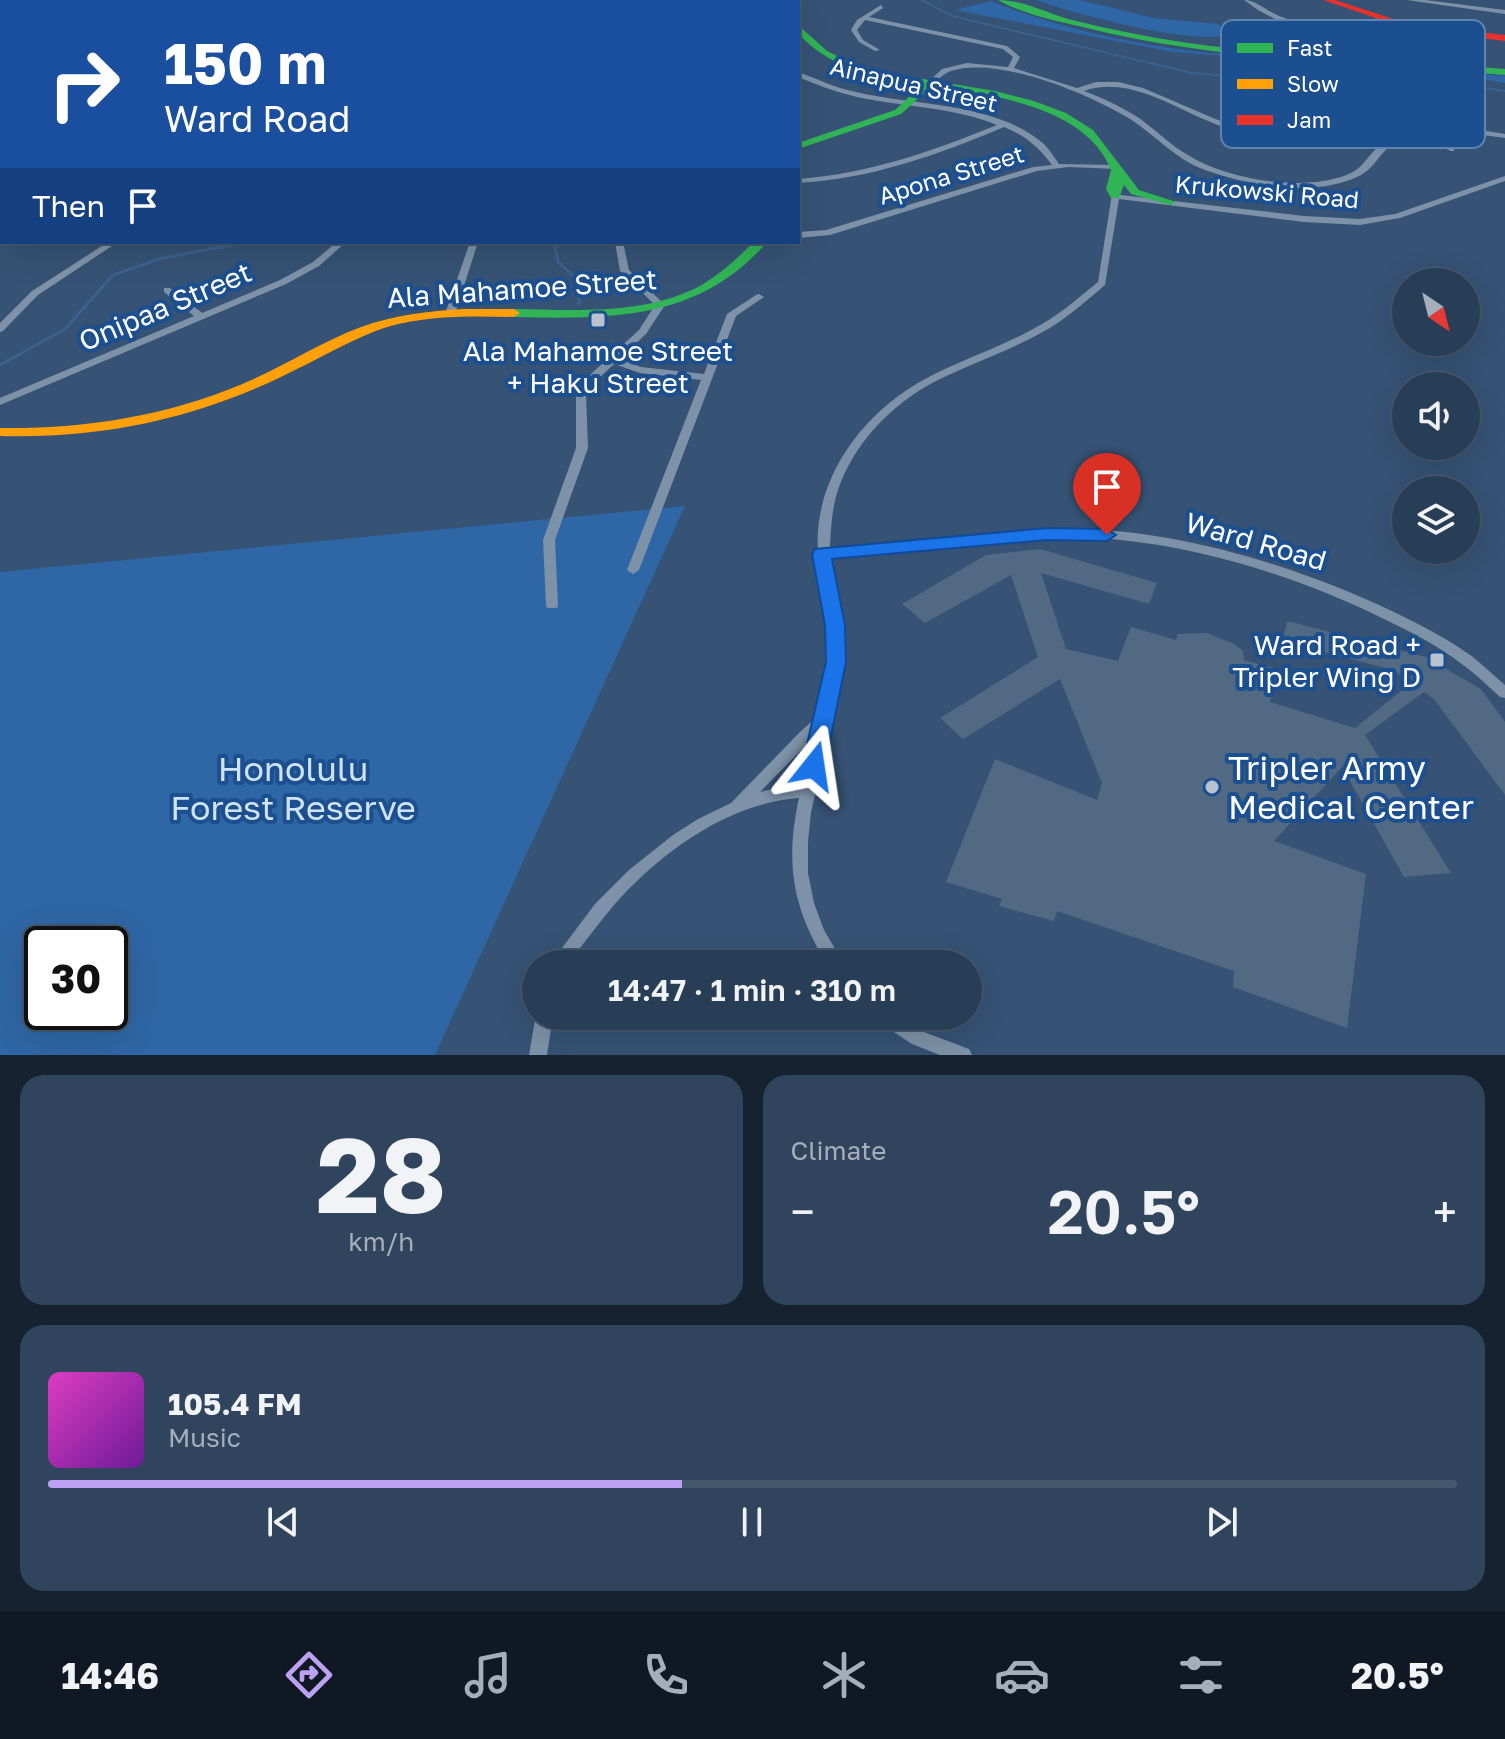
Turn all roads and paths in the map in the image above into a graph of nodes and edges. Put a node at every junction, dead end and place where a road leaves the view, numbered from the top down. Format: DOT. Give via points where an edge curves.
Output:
graph roads {
  1 [pos="1000,0"];
  2 [pos="1247,0"];
  3 [pos="1327,0"];
  4 [pos="1410,0"];
  5 [pos="1027,4"];
  6 [pos="881,7"];
  7 [pos="1505,12"];
  8 [pos="800,16"];
  9 [pos="864,18"];
  10 [pos="1283,19"];
  11 [pos="1380,19"];
  12 [pos="1278,20"];
  13 [pos="1291,20"];
  14 [pos="1377,20"];
  15 [pos="1385,20"];
  16 [pos="800,30"];
  17 [pos="1485,36"];
  18 [pos="1505,38"];
  19 [pos="1221,40"];
  20 [pos="1221,49"];
  21 [pos="877,50"];
  22 [pos="1485,62"];
  23 [pos="1505,64"];
  24 [pos="1010,69"];
  25 [pos="1485,70"];
  26 [pos="871,72"];
  27 [pos="1505,72"];
  28 [pos="800,75"];
  29 [pos="929,84"];
  30 [pos="1076,91"];
  31 [pos="912,106"];
  32 [pos="1003,125"];
  33 [pos="1221,125"];
  34 [pos="1485,135"];
  35 [pos="1505,136"];
  36 [pos="800,145"];
  37 [pos="1383,148"];
  38 [pos="1056,165"];
  39 [pos="1117,168"];
  40 [pos="1505,178"];
  41 [pos="800,181"];
  42 [pos="1115,196"];
  43 [pos="1170,202"];
  44 [pos="800,235"];
  45 [pos="111,244"];
  46 [pos="339,244"];
  47 [pos="473,244"];
  48 [pos="619,244"];
  49 [pos="759,244"];
  50 [pos="167,290"];
  51 [pos="759,297"];
  52 [pos="660,305"];
  53 [pos="450,314"];
  54 [pos="201,317"];
  55 [pos="0,329"];
  56 [pos="611,360"];
  57 [pos="707,377"];
  58 [pos="0,402"];
  59 [pos="0,432"];
  60 [pos="822,554"];
  61 [pos="633,570"];
  62 [pos="552,605"];
  63 [pos="1505,693"];
  64 [pos="827,715"];
  65 [pos="807,791"];
  66 [pos="737,805"];
  67 [pos="569,950"];
  68 [pos="828,950"];
  69 [pos="542,1030"];
  70 [pos="906,1030"];
  71 [pos="538,1055"];
  72 [pos="963,1055"];
  1 -- 5 [label="main road"];
  2 -- 10 [label="street"];
  3 -- 11 [label="main road"];
  4 -- 7 [label="street"];
  5 -- 19 [label="main road" via="1162,35"];
  5 -- 20 [label="main road" via="1104,32"];
  6 -- 9 [label="street"];
  8 -- 26 [label="main road" via="834,53"];
  9 -- 21 [label="street" via="854,33"];
  9 -- 24 [label="street" via="1000,46 1017,57"];
  10 -- 12 [label="street"];
  10 -- 13 [label="street"];
  11 -- 14 [label="street"];
  11 -- 15 [label="main road"];
  16 -- 26 [label="main road" via="825,55"];
  17 -- 18 [label="main road"];
  22 -- 23 [label="main road"];
  24 -- 29 [label="street" via="953,67 936,74"];
  24 -- 30 [label="street"];
  25 -- 27 [label="main road"];
  26 -- 29 [label="main road"];
  28 -- 31 [label="street, Ainapua Street" via="836,90"];
  29 -- 31 [label="main road"];
  29 -- 39 [label="main road" via="1057,113 1097,137"];
  30 -- 33 [label="street" via="1093,85 1123,87 1178,103"];
  30 -- 37 [label="street" via="1124,112 1197,164 1256,180 1300,184 1340,179 1365,168"];
  31 -- 32 [label="street, Ainapua Street"];
  31 -- 36 [label="main road"];
  32 -- 38 [label="street, Ainapua Street" via="1040,145"];
  32 -- 41 [label="street" via="952,146 834,179"];
  34 -- 35 [label="street"];
  38 -- 39 [label="street, Apona Street"];
  38 -- 44 [label="street, Apona Street" via="827,233"];
  39 -- 42 [label="main road" via="1111,189"];
  39 -- 43 [label="main road" via="1135,192"];
  40 -- 43 [label="street, Krukowski Road" via="1397,216 1360,222"];
  42 -- 43 [label="street, Krukowski Road"];
  42 -- 60 [label="street" via="1102,283 1035,333 935,375 878,419 835,483 825,509"];
  45 -- 55 [label="street" via="35,293"];
  46 -- 54 [label="street, Onipaa Street" via="295,277"];
  47 -- 53 [label="street"];
  48 -- 52 [label="street" via="625,271"];
  49 -- 52 [label="main road, Ala Mahamoe Street" via="710,286"];
  50 -- 54 [label="street"];
  51 -- 57 [label="street" via="732,314"];
  52 -- 53 [label="main road, Ala Mahamoe Street" via="592,314"];
  52 -- 56 [label="street" via="643,332"];
  53 -- 59 [label="main road, Ala Mahamoe Street" via="369,327 255,384 179,411 84,430"];
  54 -- 58 [label="street, Onipaa Street"];
  56 -- 57 [label="street" via="640,370"];
  56 -- 62 [label="street" via="581,394 582,448 549,540"];
  57 -- 61 [label="street"];
  60 -- 63 [label="street, Ward Road" via="1077,533 1170,543 1278,571 1398,620 1460,656"];
  60 -- 64 [label="street" via="835,625 836,662"];
  64 -- 65 [label="street"];
  64 -- 66 [label="street"];
  65 -- 66 [label="street"];
  65 -- 68 [label="street" via="798,872 813,926"];
  66 -- 67 [label="street" via="674,844 617,891"];
  69 -- 71 [label="street"];
  70 -- 72 [label="street"];
}
